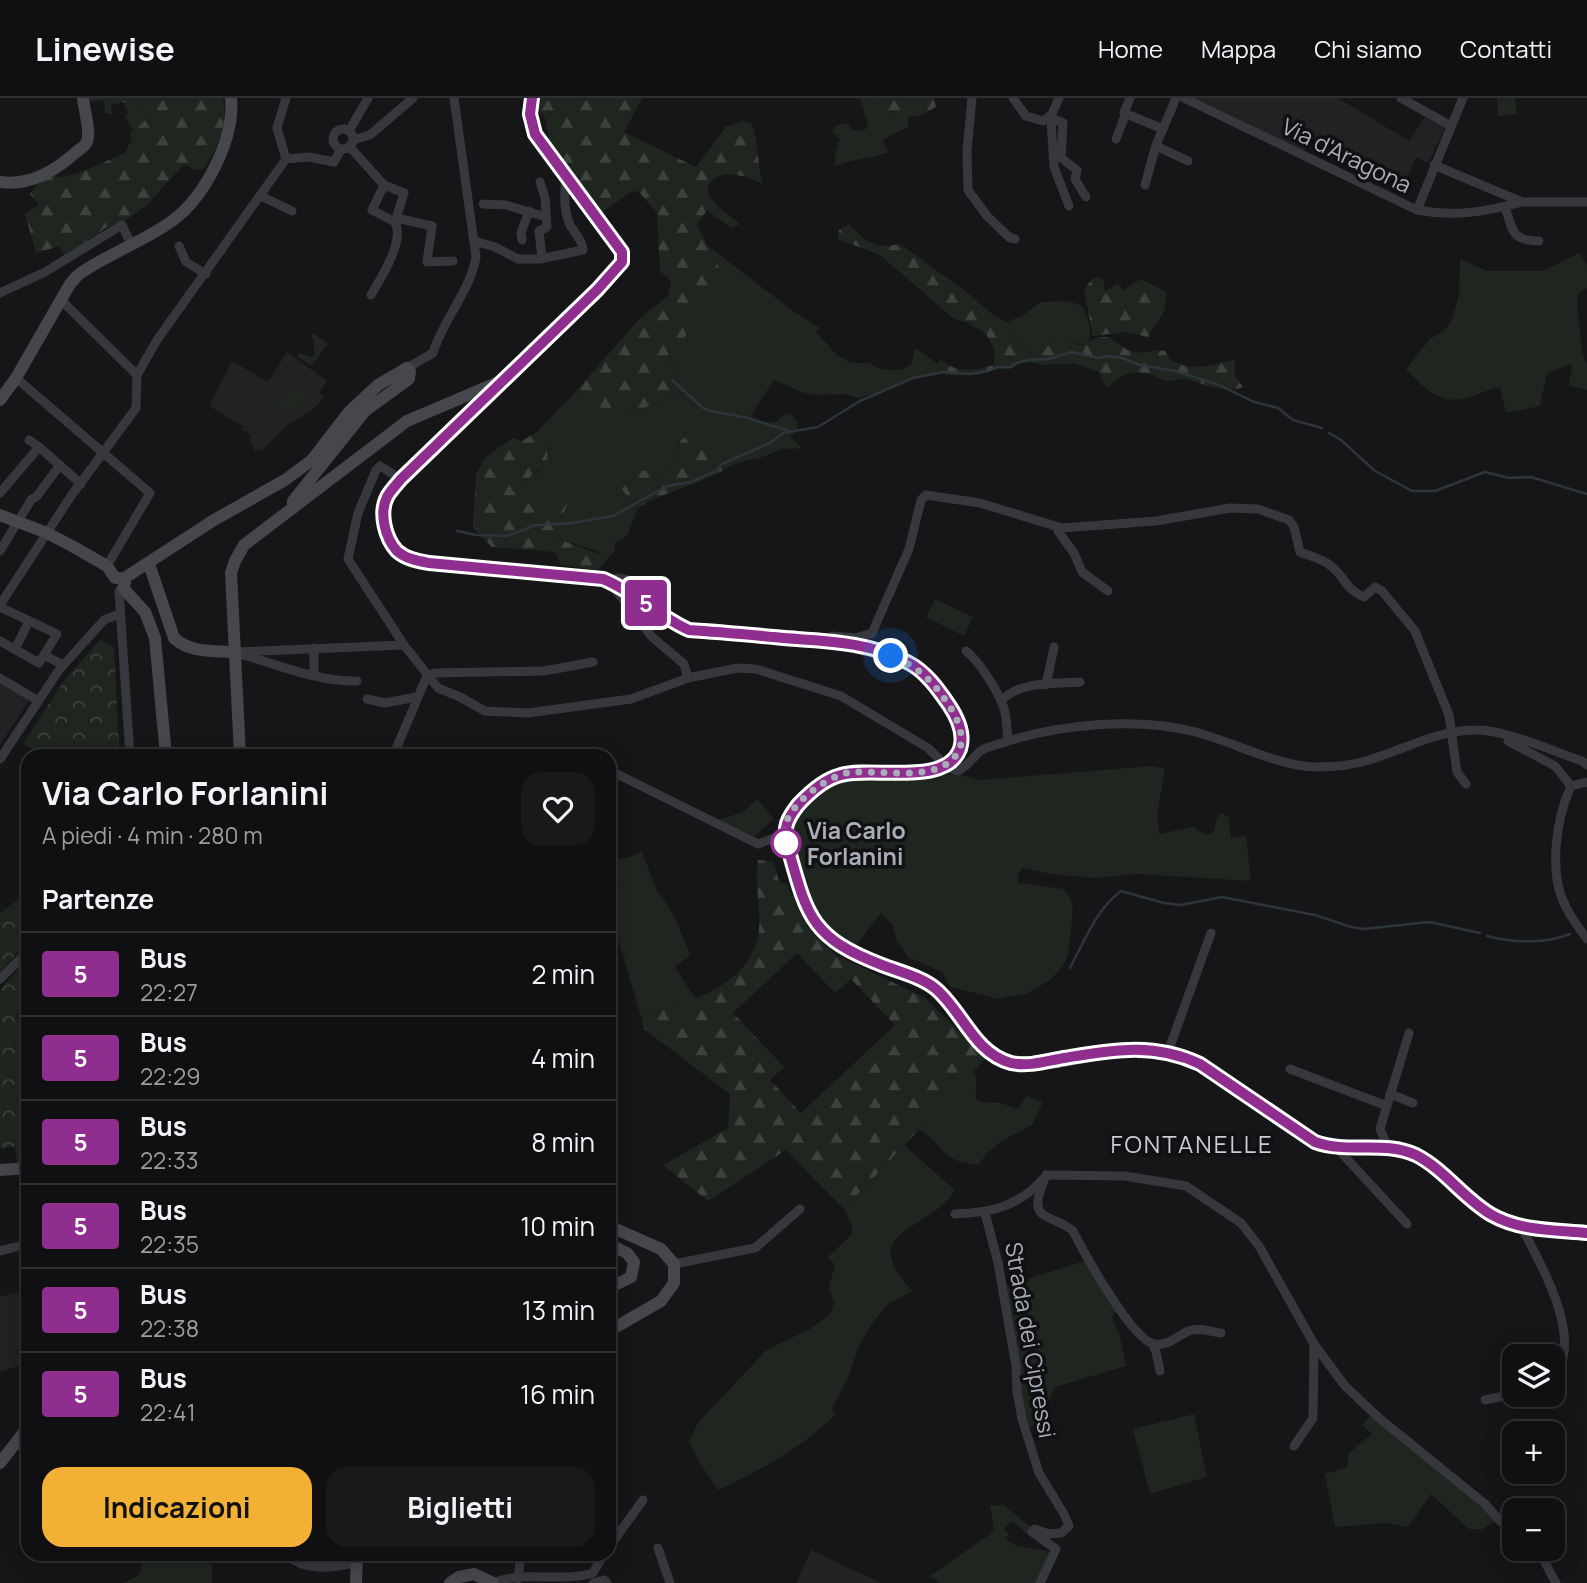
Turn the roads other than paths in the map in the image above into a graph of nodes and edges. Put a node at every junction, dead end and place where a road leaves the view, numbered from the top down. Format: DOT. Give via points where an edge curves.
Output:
graph roads {
  1 [pos="83,98"];
  2 [pos="231,98"];
  3 [pos="286,98"];
  4 [pos="369,98"];
  5 [pos="413,98"];
  6 [pos="454,98"];
  7 [pos="532,98"];
  8 [pos="972,98"];
  9 [pos="1013,98"];
  10 [pos="1059,98"];
  11 [pos="1130,98"];
  12 [pos="1176,98"];
  13 [pos="1184,98"];
  14 [pos="1401,98"];
  15 [pos="1462,98"];
  16 [pos="1126,113"];
  17 [pos="1049,117"];
  18 [pos="1451,125"];
  19 [pos="1163,129"];
  20 [pos="1116,139"];
  21 [pos="348,142"];
  22 [pos="1156,146"];
  23 [pos="286,159"];
  24 [pos="1188,161"];
  25 [pos="1434,165"];
  26 [pos="566,178"];
  27 [pos="540,182"];
  28 [pos="2,185"];
  29 [pos="384,185"];
  30 [pos="1144,185"];
  31 [pos="261,196"];
  32 [pos="1086,197"];
  33 [pos="1522,202"];
  34 [pos="1587,202"];
  35 [pos="483,204"];
  36 [pos="1069,206"];
  37 [pos="1505,206"];
  38 [pos="1417,210"];
  39 [pos="292,211"];
  40 [pos="529,211"];
  41 [pos="546,217"];
  42 [pos="396,220"];
  43 [pos="1015,239"];
  44 [pos="523,240"];
  45 [pos="475,241"];
  46 [pos="1539,241"];
  47 [pos="131,244"];
  48 [pos="179,246"];
  49 [pos="542,258"];
  50 [pos="453,261"];
  51 [pos="206,274"];
  52 [pos="0,293"];
  53 [pos="372,295"];
  54 [pos="61,300"];
  55 [pos="407,368"];
  56 [pos="137,375"];
  57 [pos="16,379"];
  58 [pos="505,379"];
  59 [pos="0,400"];
  60 [pos="29,440"];
  61 [pos="39,447"];
  62 [pos="104,453"];
  63 [pos="60,465"];
  64 [pos="401,479"];
  65 [pos="81,484"];
  66 [pos="0,493"];
  67 [pos="293,508"];
  68 [pos="0,515"];
  69 [pos="18,521"];
  70 [pos="1058,527"];
  71 [pos="47,533"];
  72 [pos="0,551"];
  73 [pos="149,564"];
  74 [pos="107,566"];
  75 [pos="612,578"];
  76 [pos="120,584"];
  77 [pos="1108,591"];
  78 [pos="0,606"];
  79 [pos="119,614"];
  80 [pos="29,621"];
  81 [pos="815,640"];
  82 [pos="0,641"];
  83 [pos="404,645"];
  84 [pos="1054,647"];
  85 [pos="314,648"];
  86 [pos="15,649"];
  87 [pos="966,651"];
  88 [pos="234,652"];
  89 [pos="44,655"];
  90 [pos="593,662"];
  91 [pos="63,665"];
  92 [pos="314,675"];
  93 [pos="426,676"];
  94 [pos="0,678"];
  95 [pos="688,678"];
  96 [pos="357,681"];
  97 [pos="1080,682"];
  98 [pos="1046,685"];
  99 [pos="416,697"];
  100 [pos="367,699"];
  101 [pos="37,700"];
  102 [pos="1001,701"];
  103 [pos="1488,731"];
  104 [pos="1452,732"];
  105 [pos="1008,741"];
  106 [pos="129,749"];
  107 [pos="165,749"];
  108 [pos="240,749"];
  109 [pos="396,749"];
  110 [pos="0,759"];
  111 [pos="1587,765"];
  112 [pos="946,766"];
  113 [pos="616,773"];
  114 [pos="1587,782"];
  115 [pos="1466,784"];
  116 [pos="1571,786"];
  117 [pos="785,834"];
  118 [pos="1584,928"];
  119 [pos="1211,933"];
  120 [pos="1587,939"];
  121 [pos="21,958"];
  122 [pos="0,979"];
  123 [pos="1409,1033"];
  124 [pos="1168,1052"];
  125 [pos="1290,1069"];
  126 [pos="1390,1094"];
  127 [pos="1413,1103"];
  128 [pos="1387,1106"];
  129 [pos="1336,1147"];
  130 [pos="1388,1147"];
  131 [pos="21,1168"];
  132 [pos="0,1170"];
  133 [pos="1046,1175"];
  134 [pos="800,1209"];
  135 [pos="985,1213"];
  136 [pos="955,1214"];
  137 [pos="1407,1224"];
  138 [pos="1520,1225"];
  139 [pos="616,1228"];
  140 [pos="1587,1233"];
  141 [pos="21,1246"];
  142 [pos="616,1248"];
  143 [pos="0,1251"];
  144 [pos="674,1264"];
  145 [pos="616,1284"];
  146 [pos="616,1327"];
  147 [pos="1221,1333"];
  148 [pos="1152,1343"];
  149 [pos="1314,1344"];
  150 [pos="1565,1359"];
  151 [pos="1160,1371"];
  152 [pos="1502,1396"];
  153 [pos="1485,1400"];
  154 [pos="21,1436"];
  155 [pos="15,1444"];
  156 [pos="21,1446"];
  157 [pos="1294,1446"];
  158 [pos="0,1463"];
  159 [pos="643,1500"];
  160 [pos="1502,1522"];
  161 [pos="616,1537"];
  162 [pos="659,1548"];
  163 [pos="298,1561"];
  164 [pos="349,1561"];
  165 [pos="356,1561"];
  166 [pos="519,1561"];
  167 [pos="600,1561"];
  168 [pos="1544,1561"];
  169 [pos="518,1578"];
  170 [pos="356,1583"];
  171 [pos="450,1583"];
  172 [pos="493,1583"];
  173 [pos="593,1583"];
  174 [pos="607,1583"];
  175 [pos="670,1583"];
  176 [pos="1040,1583"];
  177 [pos="1556,1583"];
  1 -- 28 [label="street" via="86,144 59,168"];
  2 -- 47 [label="street" via="226,144 210,178 176,218"];
  3 -- 23 [label="street" via="277,128"];
  4 -- 21 [label="street"];
  5 -- 21 [label="street" via="370,135"];
  6 -- 45 [label="street"];
  7 -- 26 [label="main road" via="535,134"];
  8 -- 43 [label="street" via="968,190 987,216"];
  9 -- 17 [label="street" via="1026,116 1042,121"];
  10 -- 17 [label="street"];
  11 -- 16 [label="street"];
  12 -- 19 [label="street"];
  13 -- 38 [label="street, Via d'Aragona"];
  14 -- 18 [label="street"];
  15 -- 18 [label="street"];
  16 -- 19 [label="street"];
  16 -- 20 [label="street"];
  17 -- 32 [label="street" via="1063,123 1061,158 1077,170 1075,179"];
  17 -- 36 [label="street" via="1054,167"];
  18 -- 25 [label="street"];
  19 -- 22 [label="street"];
  21 -- 23 [label="street" via="334,162"];
  21 -- 29 [label="street"];
  22 -- 24 [label="street"];
  22 -- 30 [label="street"];
  23 -- 31 [label="street"];
  25 -- 33 [label="street"];
  25 -- 38 [label="street"];
  26 -- 49 [label="street" via="566,211 583,250"];
  26 -- 58 [label="main road" via="622,252 622,262"];
  27 -- 41 [label="street"];
  29 -- 42 [label="street" via="404,192"];
  29 -- 42 [label="street" via="372,210"];
  31 -- 39 [label="street"];
  31 -- 51 [label="street"];
  33 -- 34 [label="street"];
  33 -- 37 [label="street, Via d'Aragona"];
  35 -- 40 [label="street"];
  37 -- 38 [label="street, Via d'Aragona" via="1459,215"];
  37 -- 46 [label="street" via="1514,234 1523,241"];
  40 -- 41 [label="street"];
  40 -- 44 [label="street"];
  41 -- 49 [label="street" via="547,228 539,231"];
  42 -- 50 [label="street" via="432,226 427,262"];
  42 -- 53 [label="street" via="395,251"];
  45 -- 49 [label="street" via="517,259"];
  45 -- 55 [label="street" via="474,268 433,353"];
  47 -- 52 [label="street" via="122,225 45,272"];
  47 -- 54 [label="street" via="78,275"];
  48 -- 51 [label="street" via="186,262"];
  51 -- 56 [label="street"];
  54 -- 56 [label="street"];
  54 -- 57 [label="street"];
  55 -- 67 [label="street" via="409,379 365,411 293,501"];
  55 -- 73 [label="street" via="378,385 349,412 312,460"];
  56 -- 62 [label="street" via="136,408"];
  57 -- 59 [label="street"];
  57 -- 62 [label="street"];
  58 -- 64 [label="main road"];
  58 -- 67 [label="street" via="407,421"];
  60 -- 61 [label="street"];
  61 -- 63 [label="street"];
  61 -- 66 [label="street"];
  62 -- 65 [label="street"];
  62 -- 74 [label="street" via="150,493"];
  63 -- 65 [label="street"];
  63 -- 69 [label="street"];
  64 -- 75 [label="main road" via="387,497 383,514 387,535 398,551 412,560"];
  64 -- 83 [label="street" via="380,466 376,470 358,513 348,559"];
  65 -- 71 [label="street"];
  67 -- 88 [label="street" via="244,545 235,561"];
  68 -- 69 [label="street"];
  69 -- 71 [label="street"];
  69 -- 72 [label="street"];
  70 -- 77 [label="street" via="1082,572"];
  70 -- 81 [label="street" via="980,503 926,495 872,633 856,638 824,635"];
  70 -- 104 [label="street" via="1156,521 1230,508 1258,509 1289,520 1300,552 1328,563 1353,593 1364,597 1375,587 1394,603 1415,631"];
  71 -- 74 [label="street"];
  71 -- 78 [label="street"];
  73 -- 76 [label="street"];
  73 -- 88 [label="street" via="174,638 182,646 201,651"];
  74 -- 76 [label="street"];
  75 -- 81 [label="main road" via="670,622 689,630"];
  75 -- 95 [label="street" via="652,638 684,664"];
  76 -- 79 [label="street"];
  76 -- 107 [label="street" via="145,612 155,638"];
  78 -- 80 [label="street"];
  79 -- 91 [label="street" via="104,620"];
  79 -- 106 [label="street"];
  80 -- 86 [label="street"];
  80 -- 89 [label="street" via="57,634"];
  81 -- 112 [label="main road" via="873,650 908,662 928,677 958,720 960,749"];
  82 -- 86 [label="street"];
  83 -- 85 [label="street"];
  83 -- 93 [label="street"];
  84 -- 98 [label="street"];
  85 -- 88 [label="street"];
  85 -- 92 [label="street"];
  86 -- 89 [label="street" via="39,663"];
  87 -- 102 [label="street"];
  88 -- 92 [label="street"];
  88 -- 108 [label="street"];
  89 -- 91 [label="street"];
  90 -- 93 [label="street" via="544,671"];
  91 -- 101 [label="street"];
  92 -- 96 [label="street"];
  93 -- 95 [label="street" via="438,688 485,711 528,713 631,699"];
  93 -- 99 [label="street"];
  94 -- 101 [label="street"];
  95 -- 112 [label="street" via="756,669 841,696 928,748"];
  97 -- 98 [label="street"];
  98 -- 102 [label="street" via="1022,687"];
  99 -- 100 [label="street" via="385,703"];
  99 -- 109 [label="street"];
  101 -- 110 [label="street"];
  102 -- 105 [label="street"];
  103 -- 104 [label="street"];
  103 -- 111 [label="street"];
  103 -- 116 [label="street" via="1555,766"];
  104 -- 105 [label="street" via="1368,761 1333,767 1282,761 1160,725 1088,727"];
  104 -- 115 [label="street" via="1457,772"];
  105 -- 112 [label="street" via="981,750 958,771"];
  112 -- 117 [label="main road" via="831,778 803,800 790,816"];
  113 -- 117 [label="street" via="758,844"];
  114 -- 116 [label="street"];
  116 -- 118 [label="street" via="1557,832 1556,870 1564,905"];
  117 -- 124 [label="main road" via="803,900 823,933 856,955 934,987 982,1046 998,1058 1027,1064 1124,1049"];
  118 -- 120 [label="street"];
  119 -- 124 [label="street"];
  121 -- 122 [label="street"];
  123 -- 126 [label="street"];
  124 -- 129 [label="main road" via="1200,1064 1315,1142"];
  125 -- 128 [label="street"];
  126 -- 127 [label="street"];
  126 -- 128 [label="street"];
  128 -- 130 [label="street" via="1380,1129"];
  129 -- 130 [label="main road"];
  129 -- 137 [label="street"];
  130 -- 138 [label="main road" via="1416,1155 1492,1215"];
  131 -- 132 [label="street"];
  133 -- 135 [label="street" via="1022,1197"];
  133 -- 148 [label="street" via="1038,1207 1073,1231 1119,1308 1142,1338"];
  133 -- 149 [label="street" via="1137,1177 1186,1186 1241,1223 1259,1246"];
  134 -- 144 [label="street" via="755,1248"];
  135 -- 136 [label="street"];
  135 -- 176 [label="street, Strada dei Cipressi" via="998,1263 1022,1419 1039,1473 1069,1526 1061,1533 1032,1532 1056,1549"];
  138 -- 140 [label="main road"];
  138 -- 150 [label="street" via="1556,1292 1567,1331"];
  139 -- 144 [label="street" via="662,1249"];
  141 -- 143 [label="street"];
  142 -- 145 [label="street" via="634,1262 631,1277"];
  144 -- 146 [label="street" via="674,1283 661,1301"];
  147 -- 148 [label="street" via="1190,1329 1169,1343"];
  148 -- 151 [label="street"];
  149 -- 157 [label="street" via="1313,1418"];
  149 -- 160 [label="street" via="1345,1386"];
  152 -- 153 [label="street"];
  154 -- 155 [label="street"];
  155 -- 156 [label="street"];
  155 -- 158 [label="street"];
  159 -- 161 [label="street"];
  162 -- 175 [label="street"];
  163 -- 164 [label="street" via="326,1568"];
  165 -- 170 [label="street"];
  166 -- 169 [label="street"];
  167 -- 169 [label="street" via="593,1573 581,1577"];
  168 -- 177 [label="street"];
  169 -- 172 [label="street"];
  171 -- 172 [label="street" via="474,1574"];
  173 -- 174 [label="street"];
}
